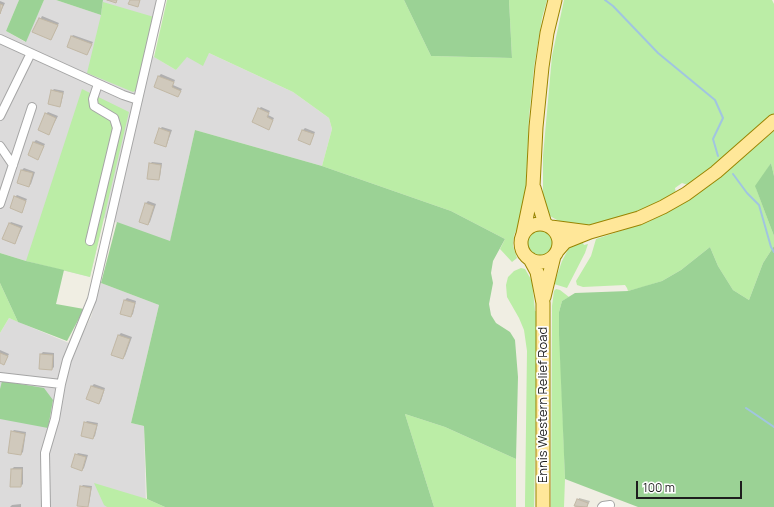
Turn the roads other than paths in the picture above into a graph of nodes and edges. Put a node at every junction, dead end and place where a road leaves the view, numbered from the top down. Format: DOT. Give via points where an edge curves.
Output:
graph roads {
  1 [pos="161,0"];
  2 [pos="555,0"];
  3 [pos="0,39"];
  4 [pos="31,53"];
  5 [pos="98,84"];
  6 [pos="138,100"];
  7 [pos="32,107"];
  8 [pos="0,116"];
  9 [pos="774,121"];
  10 [pos="0,146"];
  11 [pos="13,165"];
  12 [pos="533,186"];
  13 [pos="0,204"];
  14 [pos="548,225"];
  15 [pos="590,232"];
  16 [pos="523,234"];
  17 [pos="90,241"];
  18 [pos="556,253"];
  19 [pos="530,259"];
  20 [pos="543,303"];
  21 [pos="0,377"];
  22 [pos="61,384"];
  23 [pos="46,507"];
  24 [pos="543,507"];
  1 -- 6 [label="street"];
  2 -- 12 [label="main road" via="542,67"];
  3 -- 4 [label="street"];
  4 -- 5 [label="street"];
  4 -- 8 [label="street"];
  5 -- 6 [label="street"];
  5 -- 17 [label="street" via="92,99 94,106 114,118 117,128"];
  6 -- 22 [label="street" via="92,299 67,360"];
  7 -- 11 [label="street"];
  9 -- 15 [label="main road" via="716,172 669,204 639,218"];
  10 -- 11 [label="street"];
  11 -- 13 [label="street"];
  12 -- 14 [label="main road"];
  12 -- 16 [label="main road"];
  14 -- 15 [label="main road"];
  14 -- 16 [label="main road" via="532,225"];
  14 -- 18 [label="main road" via="559,237"];
  15 -- 18 [label="main road" via="565,242"];
  16 -- 19 [label="main road" via="522,250"];
  18 -- 19 [label="main road" via="543,262"];
  18 -- 20 [label="main road, Ennis Western Relief Road"];
  19 -- 20 [label="main road, Ennis Western Relief Road" via="537,272"];
  20 -- 24 [label="main road, Ennis Western Relief Road"];
  21 -- 22 [label="street"];
  22 -- 23 [label="street" via="55,419 45,453"];
}
